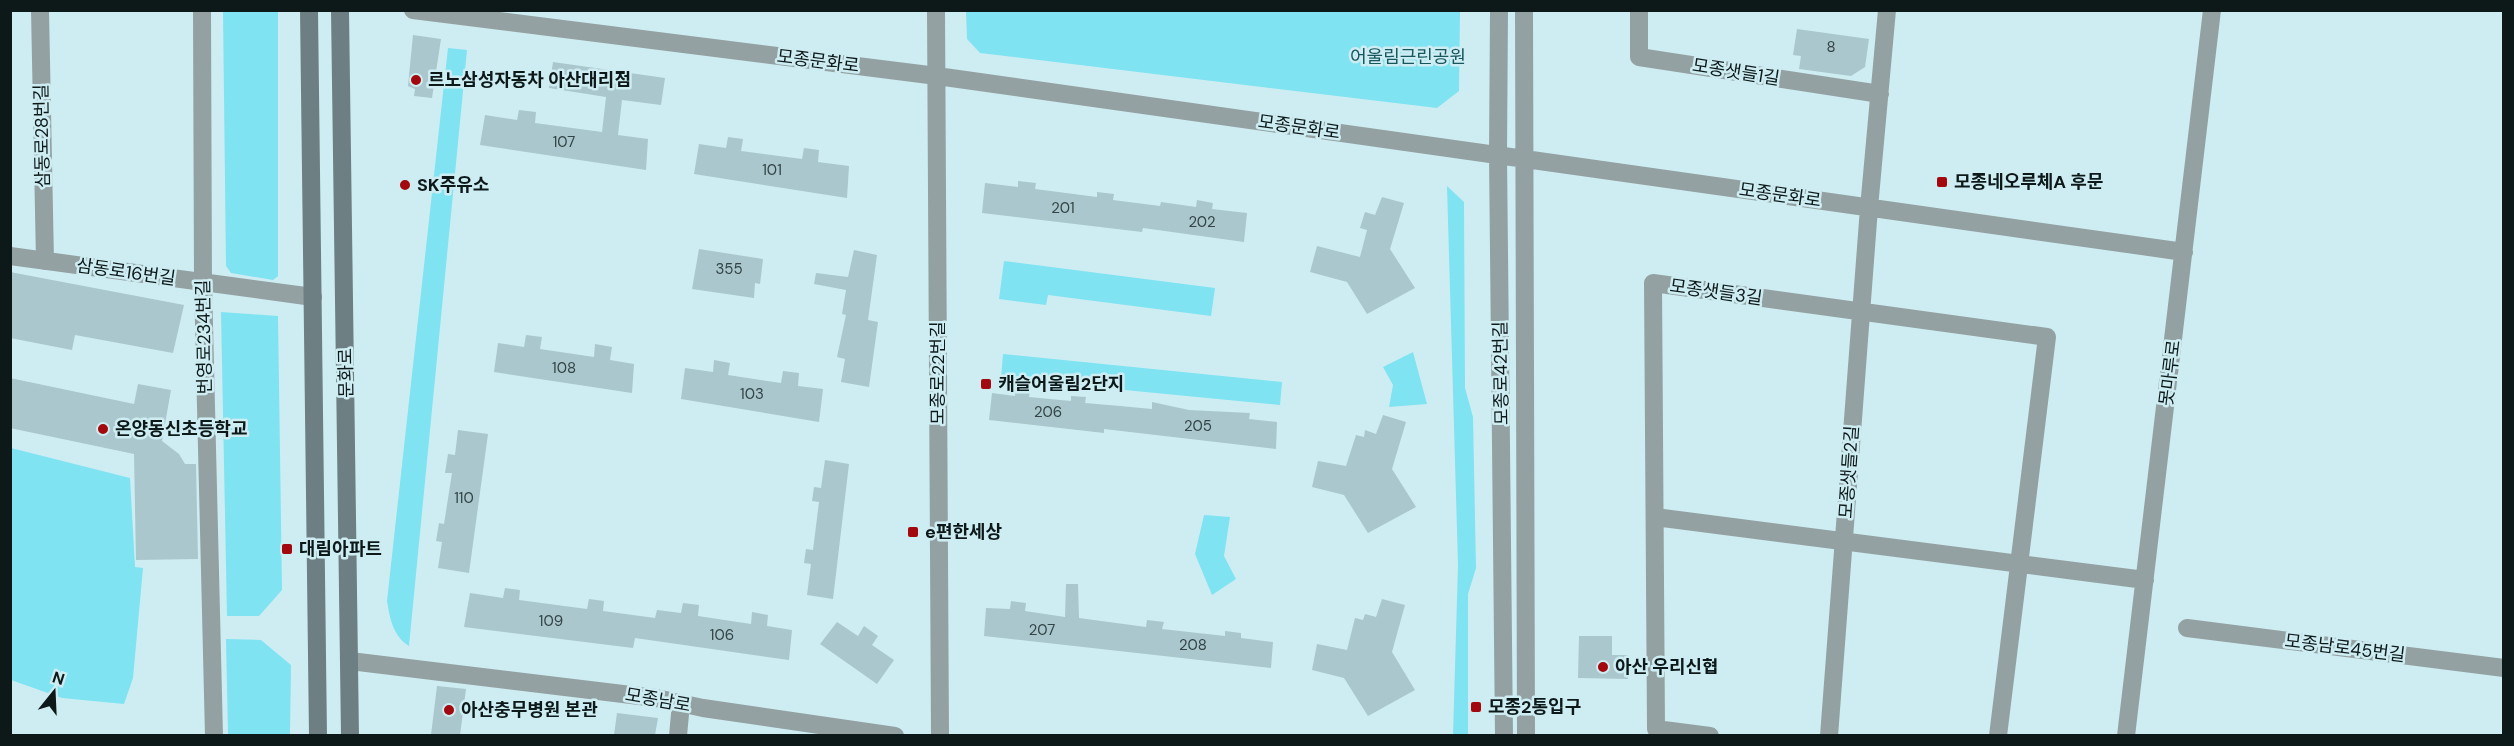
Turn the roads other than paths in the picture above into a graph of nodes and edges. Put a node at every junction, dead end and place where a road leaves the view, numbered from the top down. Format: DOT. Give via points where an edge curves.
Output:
graph roads {
  1 [pos="40,10"];
  2 [pos="202,10"];
  3 [pos="309,10"];
  4 [pos="340,10"];
  5 [pos="413,10"];
  6 [pos="936,10"];
  7 [pos="1499,10"];
  8 [pos="1524,10"];
  9 [pos="1640,10"];
  10 [pos="1887,10"];
  11 [pos="2212,10"];
  12 [pos="937,76"];
  13 [pos="1880,94"];
  14 [pos="1498,155"];
  15 [pos="1523,159"];
  16 [pos="1869,208"];
  17 [pos="2184,252"];
  18 [pos="10,256"];
  19 [pos="45,261"];
  20 [pos="203,283"];
  21 [pos="313,297"];
  22 [pos="1861,312"];
  23 [pos="1655,517"];
  24 [pos="1844,541"];
  25 [pos="2019,564"];
  26 [pos="2145,580"];
  27 [pos="2187,628"];
  28 [pos="350,661"];
  29 [pos="2504,668"];
  30 [pos="681,703"];
  31 [pos="214,735"];
  32 [pos="318,735"];
  33 [pos="350,735"];
  34 [pos="678,735"];
  35 [pos="894,735"];
  36 [pos="940,735"];
  37 [pos="1504,735"];
  38 [pos="1526,735"];
  39 [pos="1710,735"];
  40 [pos="1829,735"];
  41 [pos="1998,735"];
  42 [pos="2127,735"];
  1 -- 19 [label="street, 삼동로28번길"];
  2 -- 20 [label="street, 번영로234번길"];
  3 -- 21 [label="main road, 문화로"];
  4 -- 28 [label="main road, 문화로"];
  5 -- 12 [label="street, 모종문화로"];
  6 -- 12 [label="street, 모종로22번길"];
  7 -- 14 [label="street, 모종로42번길"];
  8 -- 15 [label="street, 모종로42번길"];
  9 -- 13 [label="street, 모종샛들1길" via="1639,57"];
  10 -- 13 [label="street"];
  11 -- 17 [label="street, 못마루로"];
  12 -- 14 [label="street, 모종문화로"];
  12 -- 36 [label="street, 모종로22번길"];
  13 -- 16 [label="street"];
  14 -- 15 [label="street, 모종문화로"];
  14 -- 37 [label="street, 모종로42번길"];
  15 -- 16 [label="street, 모종문화로"];
  15 -- 38 [label="street, 모종로42번길"];
  16 -- 17 [label="street, 모종문화로"];
  16 -- 22 [label="street, 모종샛들2길"];
  17 -- 26 [label="street, 못마루로"];
  18 -- 19 [label="street, 삼동로16번길"];
  19 -- 20 [label="street, 삼동로16번길"];
  20 -- 21 [label="street, 삼동로16번길"];
  20 -- 31 [label="street, 번영로234번길"];
  21 -- 32 [label="main road, 문화로"];
  22 -- 23 [label="street, 모종샛들3길" via="1653,283"];
  22 -- 24 [label="street, 모종샛들2길"];
  22 -- 25 [label="street, 모종샛들3길" via="2047,338"];
  23 -- 24 [label="street"];
  23 -- 39 [label="street, 모종샛들3길" via="1656,729"];
  24 -- 25 [label="street"];
  24 -- 40 [label="street, 모종샛들2길"];
  25 -- 26 [label="street"];
  25 -- 41 [label="street, 모종샛들3길"];
  26 -- 42 [label="street, 못마루로"];
  27 -- 29 [label="street, 모종남로45번길"];
  28 -- 30 [label="street, 모종남로"];
  28 -- 33 [label="main road, 문화로"];
  30 -- 34 [label="street"];
  30 -- 35 [label="street, 모종남로"];
}
